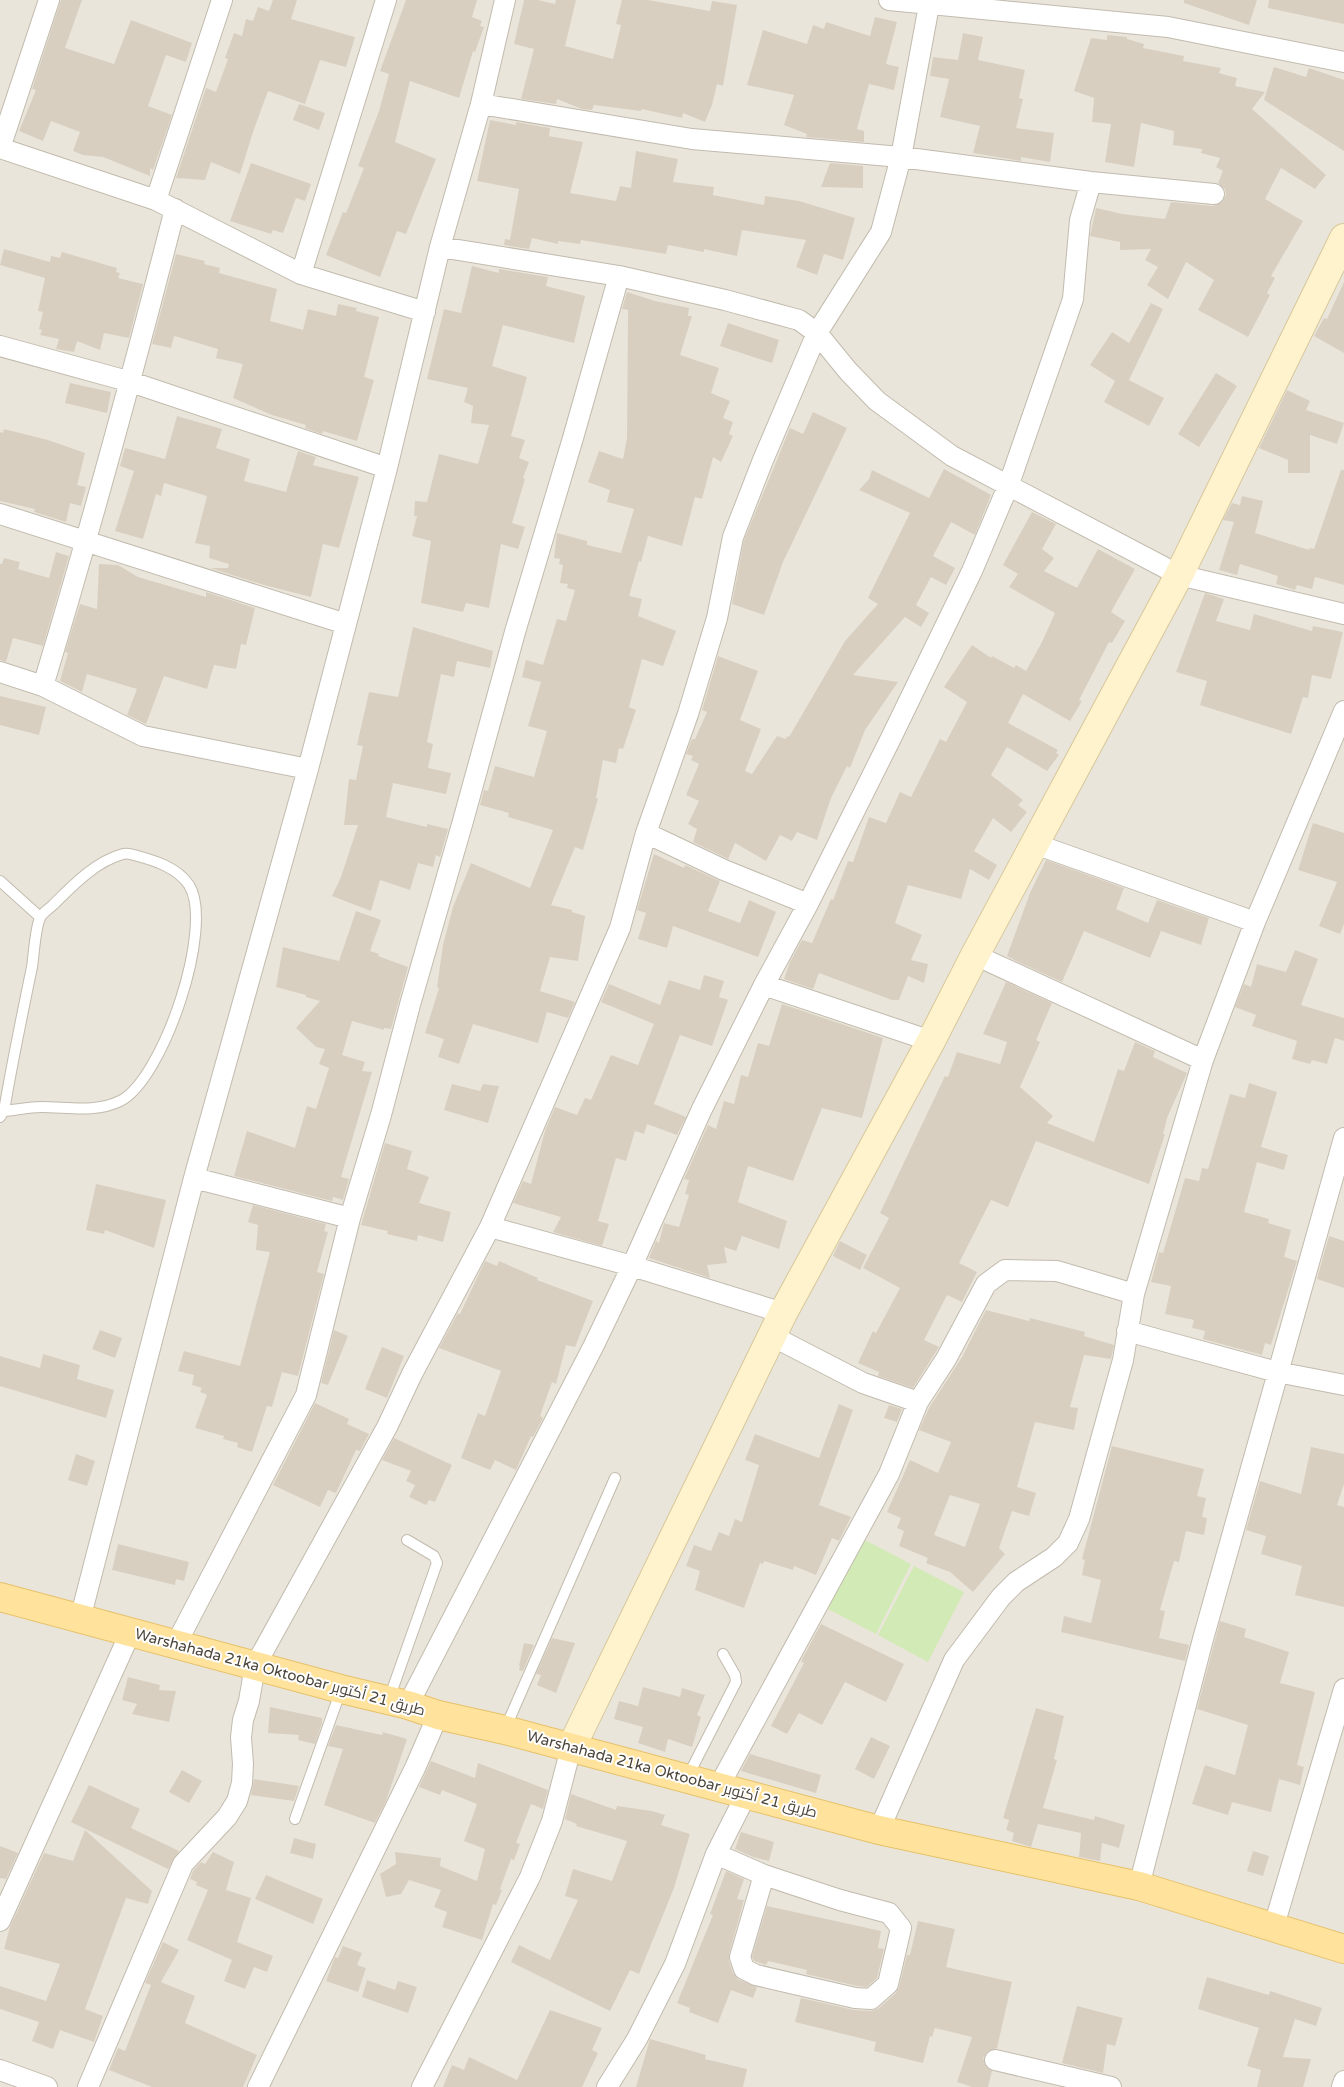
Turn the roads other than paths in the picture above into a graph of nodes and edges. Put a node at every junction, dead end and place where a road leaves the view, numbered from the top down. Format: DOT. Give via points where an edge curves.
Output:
graph roads {
  1 [pos="49,0"];
  2 [pos="222,0"];
  3 [pos="386,0"];
  4 [pos="505,0"];
  5 [pos="889,0"];
  6 [pos="929,2"];
  7 [pos="1344,62"];
  8 [pos="481,104"];
  9 [pos="0,148"];
  10 [pos="901,157"];
  11 [pos="1091,182"];
  12 [pos="1214,194"];
  13 [pos="156,200"];
  14 [pos="175,208"];
  15 [pos="1344,238"];
  16 [pos="440,247"];
  17 [pos="300,274"];
  18 [pos="618,276"];
  19 [pos="425,312"];
  20 [pos="817,333"];
  21 [pos="0,346"];
  22 [pos="131,382"];
  23 [pos="387,468"];
  24 [pos="1009,484"];
  25 [pos="0,514"];
  26 [pos="87,540"];
  27 [pos="1179,575"];
  28 [pos="1344,614"];
  29 [pos="346,624"];
  30 [pos="0,672"];
  31 [pos="43,686"];
  32 [pos="1344,711"];
  33 [pos="308,770"];
  34 [pos="646,833"];
  35 [pos="1035,844"];
  36 [pos="0,881"];
  37 [pos="808,904"];
  38 [pos="40,917"];
  39 [pos="1255,922"];
  40 [pos="974,956"];
  41 [pos="764,985"];
  42 [pos="931,1041"];
  43 [pos="1203,1060"];
  44 [pos="2,1114"];
  45 [pos="1344,1138"];
  46 [pos="194,1178"];
  47 [pos="350,1218"];
  48 [pos="490,1227"];
  49 [pos="632,1266"];
  50 [pos="1134,1294"];
  51 [pos="777,1324"];
  52 [pos="1127,1331"];
  53 [pos="1277,1372"];
  54 [pos="1344,1384"];
  55 [pos="918,1402"];
  56 [pos="615,1478"];
  57 [pos="407,1540"];
  58 [pos="0,1597"];
  59 [pos="80,1619"];
  60 [pos="131,1631"];
  61 [pos="176,1644"];
  62 [pos="723,1654"];
  63 [pos="255,1666"];
  64 [pos="341,1689"];
  65 [pos="1344,1689"];
  66 [pos="398,1702"];
  67 [pos="438,1715"];
  68 [pos="505,1730"];
  69 [pos="571,1748"];
  70 [pos="687,1777"];
  71 [pos="719,1786"];
  72 [pos="747,1793"];
  73 [pos="295,1819"];
  74 [pos="879,1830"];
  75 [pos="716,1854"];
  76 [pos="764,1875"];
  77 [pos="1139,1886"];
  78 [pos="0,1921"];
  79 [pos="1273,1928"];
  80 [pos="1344,1949"];
  81 [pos="995,2060"];
  82 [pos="0,2070"];
  83 [pos="1344,2081"];
  84 [pos="47,2087"];
  85 [pos="88,2087"];
  86 [pos="258,2087"];
  87 [pos="422,2087"];
  88 [pos="607,2087"];
  89 [pos="1111,2087"];
  90 [pos="1342,2087"];
  1 -- 9 [label="street"];
  2 -- 13 [label="street"];
  3 -- 17 [label="street"];
  4 -- 8 [label="street"];
  5 -- 6 [label="street"];
  6 -- 7 [label="street" via="1168,27"];
  6 -- 10 [label="street"];
  8 -- 10 [label="street" via="692,139"];
  8 -- 16 [label="street"];
  9 -- 13 [label="street"];
  10 -- 11 [label="street"];
  10 -- 20 [label="street" via="881,232"];
  11 -- 12 [label="street"];
  11 -- 24 [label="street" via="1080,220 1073,299"];
  13 -- 14 [label="street"];
  14 -- 17 [label="street"];
  14 -- 22 [label="street"];
  15 -- 27 [label="street"];
  16 -- 18 [label="street"];
  16 -- 19 [label="street"];
  17 -- 19 [label="street"];
  18 -- 20 [label="street" via="775,313 799,320"];
  18 -- 47 [label="street"];
  19 -- 23 [label="street"];
  20 -- 24 [label="street" via="877,401 952,456"];
  20 -- 34 [label="street" via="733,537 717,618 688,714"];
  21 -- 22 [label="street"];
  22 -- 23 [label="street"];
  22 -- 26 [label="street"];
  23 -- 29 [label="street"];
  24 -- 27 [label="street"];
  24 -- 37 [label="street" via="972,571"];
  25 -- 26 [label="street"];
  26 -- 29 [label="street"];
  26 -- 31 [label="street"];
  27 -- 28 [label="street"];
  27 -- 35 [label="street"];
  29 -- 33 [label="street"];
  30 -- 31 [label="street"];
  31 -- 33 [label="street" via="143,736"];
  32 -- 39 [label="street"];
  33 -- 46 [label="street"];
  34 -- 37 [label="street" via="724,870"];
  34 -- 48 [label="street" via="620,928"];
  35 -- 39 [label="street"];
  35 -- 40 [label="street"];
  36 -- 38 [label="lane"];
  37 -- 41 [label="street"];
  38 -- 44 [label="lane"];
  38 -- 44 [label="lane" via="77,882 124,853 152,860 179,873 190,886 196,912 183,995 164,1045 136,1090 120,1101 91,1109 39,1107"];
  39 -- 43 [label="street"];
  40 -- 42 [label="street"];
  40 -- 43 [label="street"];
  41 -- 42 [label="street"];
  41 -- 49 [label="street" via="701,1111"];
  42 -- 51 [label="street"];
  43 -- 50 [label="street"];
  45 -- 53 [label="street"];
  46 -- 47 [label="street"];
  46 -- 59 [label="street"];
  47 -- 61 [label="street" via="306,1395"];
  48 -- 49 [label="street"];
  48 -- 63 [label="street" via="386,1427"];
  49 -- 51 [label="street"];
  49 -- 66 [label="street" via="592,1347"];
  50 -- 52 [label="street"];
  50 -- 55 [label="street" via="1057,1271 1005,1270 986,1284 946,1359"];
  51 -- 55 [label="street" via="863,1383"];
  51 -- 69 [label="street"];
  52 -- 53 [label="street"];
  52 -- 74 [label="street" via="1123,1360 1082,1510 1068,1543 1016,1582 954,1660"];
  53 -- 54 [label="street"];
  53 -- 77 [label="street"];
  55 -- 71 [label="street" via="889,1474"];
  56 -- 68 [label="lane"];
  57 -- 66 [label="lane" via="434,1556 436,1562"];
  58 -- 59 [label="main road, Warshahada 21ka Oktoobar طريق 21 أكتوبر"];
  59 -- 60 [label="main road, Warshahada 21ka Oktoobar طريق 21 أكتوبر"];
  60 -- 61 [label="main road, Warshahada 21ka Oktoobar طريق 21 أكتوبر"];
  60 -- 78 [label="street"];
  61 -- 63 [label="main road, Warshahada 21ka Oktoobar طريق 21 أكتوبر"];
  62 -- 70 [label="lane" via="736,1682"];
  63 -- 64 [label="main road, Warshahada 21ka Oktoobar طريق 21 أكتوبر"];
  63 -- 85 [label="street" via="242,1720 244,1764 237,1801 227,1817 184,1864"];
  64 -- 66 [label="main road, Warshahada 21ka Oktoobar طريق 21 أكتوبر"];
  64 -- 73 [label="lane"];
  65 -- 79 [label="street"];
  66 -- 67 [label="main road, Warshahada 21ka Oktoobar طريق 21 أكتوبر"];
  67 -- 68 [label="main road, Warshahada 21ka Oktoobar طريق 21 أكتوبر"];
  67 -- 86 [label="street"];
  68 -- 69 [label="main road, Warshahada 21ka Oktoobar طريق 21 أكتوبر"];
  69 -- 70 [label="main road, Warshahada 21ka Oktoobar طريق 21 أكتوبر"];
  69 -- 87 [label="street" via="552,1821 530,1877"];
  70 -- 71 [label="main road, Warshahada 21ka Oktoobar طريق 21 أكتوبر"];
  71 -- 72 [label="main road, Warshahada 21ka Oktoobar طريق 21 أكتوبر"];
  72 -- 74 [label="main road, Warshahada 21ka Oktoobar طريق 21 أكتوبر"];
  72 -- 75 [label="street"];
  74 -- 77 [label="main road, Warshahada 21ka Oktoobar طريق 21 أكتوبر"];
  75 -- 76 [label="street"];
  75 -- 88 [label="street" via="675,1964 637,2038"];
  76 -- 76 [label="street" via="889,1913 900,1928 888,1984 871,1999 855,1998 756,1975 744,1969 740,1957"];
  77 -- 79 [label="main road, Warshahada 21ka Oktoobar طريق 21 أكتوبر"];
  79 -- 80 [label="main road, Warshahada 21ka Oktoobar طريق 21 أكتوبر"];
  81 -- 89 [label="street"];
  82 -- 84 [label="street"];
  83 -- 90 [label="street"];
}
